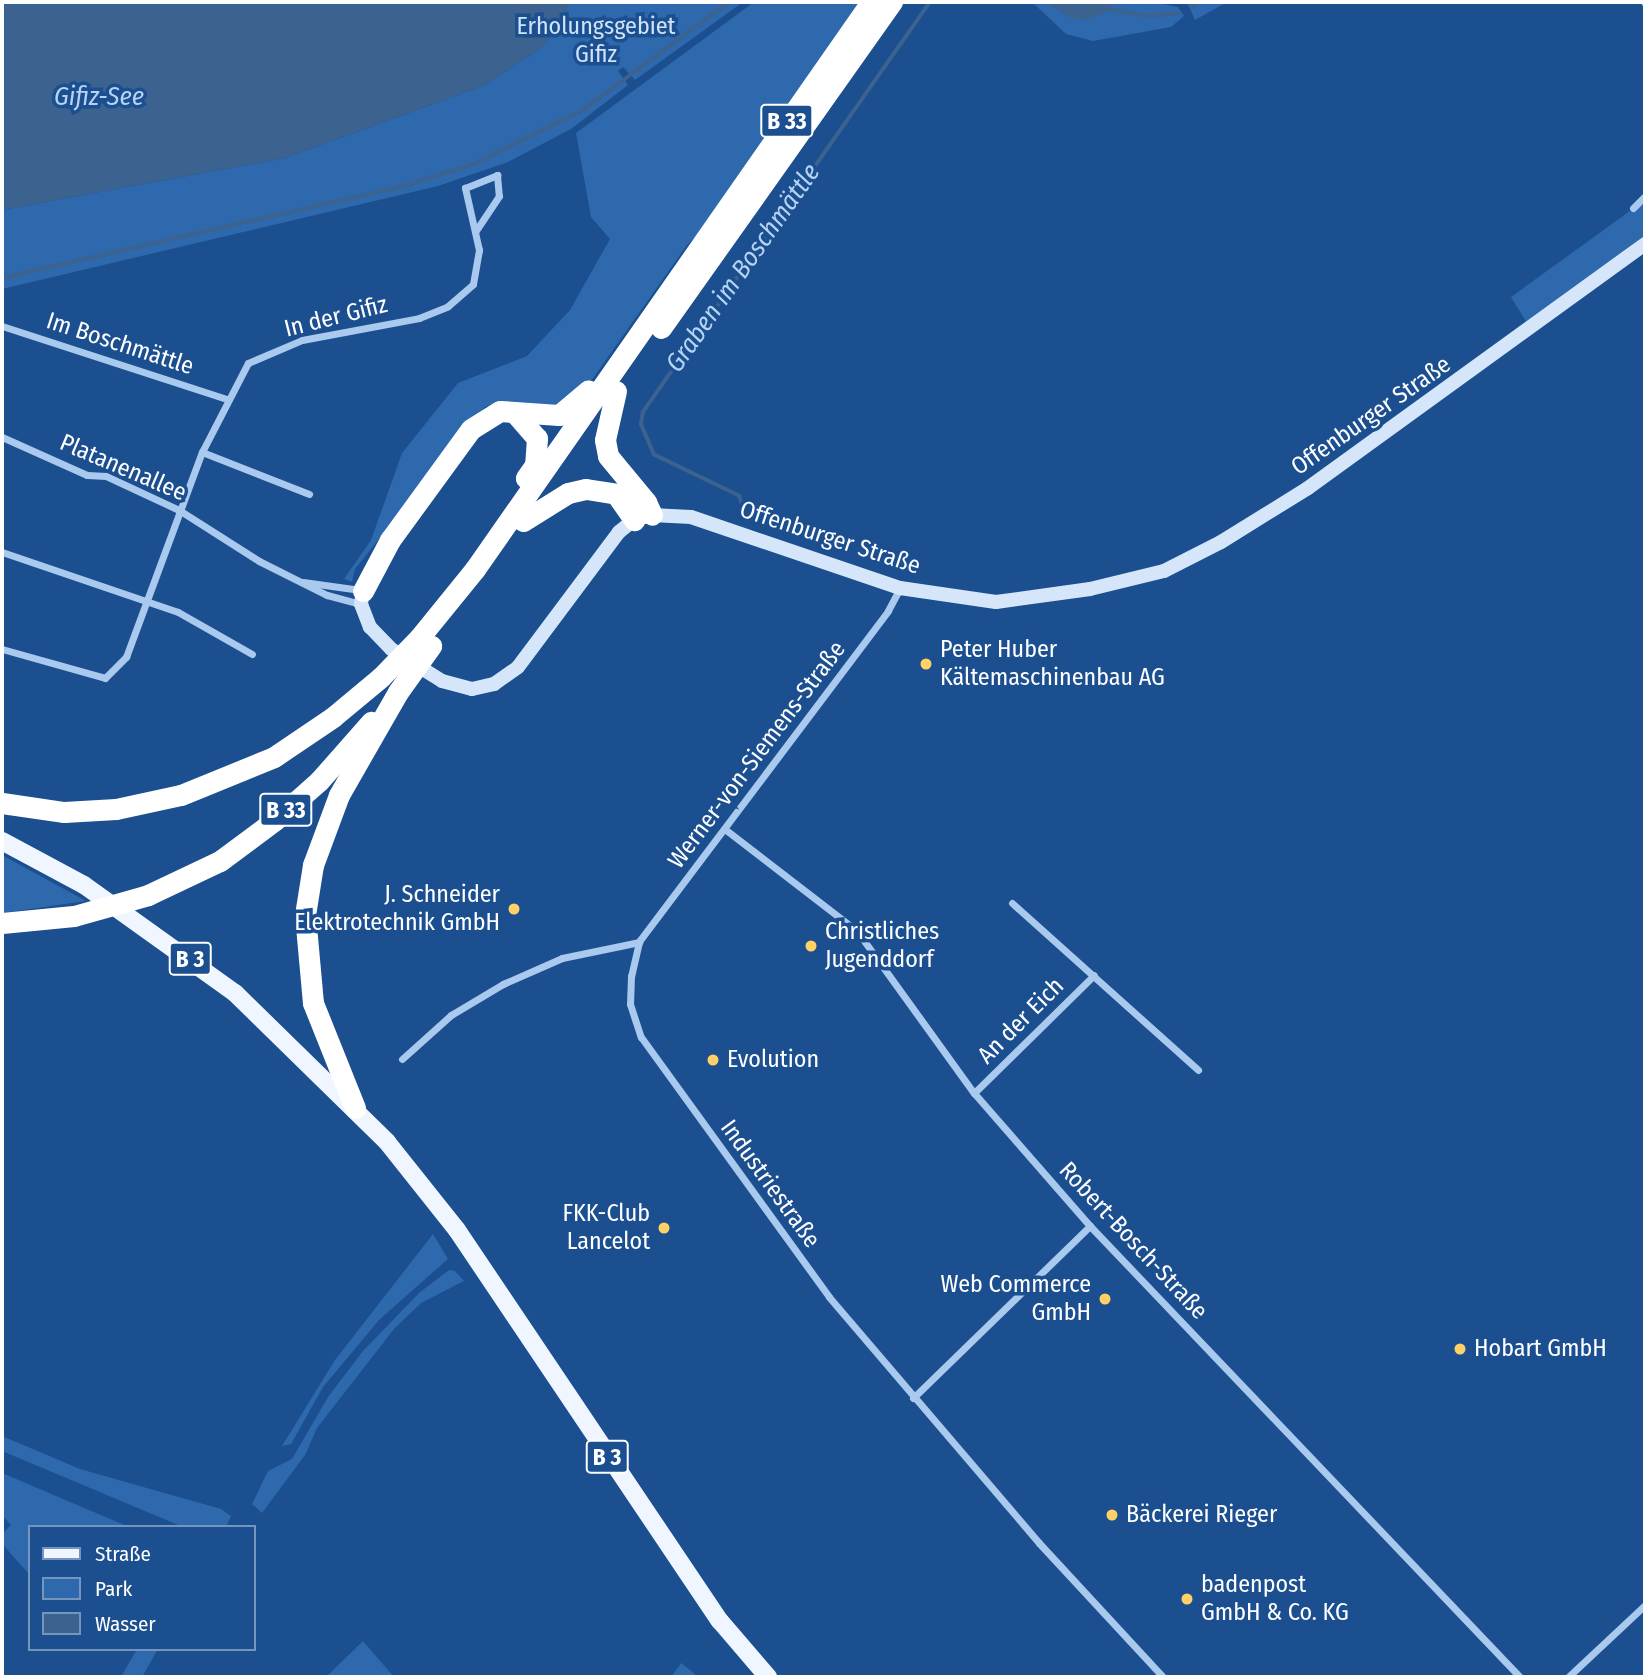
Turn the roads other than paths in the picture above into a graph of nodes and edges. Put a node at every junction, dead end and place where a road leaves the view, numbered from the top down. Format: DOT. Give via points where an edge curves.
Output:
graph roads {
  1 [pos="871,2"];
  2 [pos="892,2"];
  3 [pos="1645,196"];
  4 [pos="1633,208"];
  5 [pos="475,232"];
  6 [pos="1645,244"];
  7 [pos="2,326"];
  8 [pos="616,368"];
  9 [pos="616,391"];
  10 [pos="227,399"];
  11 [pos="514,412"];
  12 [pos="2,437"];
  13 [pos="202,452"];
  14 [pos="309,494"];
  15 [pos="179,510"];
  16 [pos="643,518"];
  17 [pos="523,521"];
  18 [pos="2,552"];
  19 [pos="299,582"];
  20 [pos="900,588"];
  21 [pos="362,597"];
  22 [pos="457,598"];
  23 [pos="146,599"];
  24 [pos="425,642"];
  25 [pos="2,649"];
  26 [pos="253,654"];
  27 [pos="398,692"];
  28 [pos="2,803"];
  29 [pos="726,830"];
  30 [pos="2,841"];
  31 [pos="1012,903"];
  32 [pos="2,923"];
  33 [pos="639,942"];
  34 [pos="1094,975"];
  35 [pos="631,976"];
  36 [pos="402,1059"];
  37 [pos="1198,1070"];
  38 [pos="974,1093"];
  39 [pos="355,1108"];
  40 [pos="1090,1226"];
  41 [pos="913,1398"];
  42 [pos="1645,1605"];
  43 [pos="768,1677"];
  44 [pos="1163,1677"];
  45 [pos="1520,1677"];
  46 [pos="1568,1677"];
  1 -- 8 [label="highway, B 33"];
  2 -- 9 [label="highway, B 33"];
  3 -- 4 [label="street"];
  5 -- 5 [label="street, In der Gifiz" via="499,196 497,175 465,188"];
  5 -- 10 [label="street, In der Gifiz" via="479,250 473,284 448,306 419,318 302,340 247,363"];
  6 -- 20 [label="street, Offenburger Straße" via="1308,488 1222,542 1164,571 1090,589 996,602"];
  7 -- 10 [label="street, Im Boschmättle"];
  8 -- 11 [label="highway" via="559,415"];
  8 -- 22 [label="highway, B 33"];
  9 -- 16 [label="highway" via="605,440 608,456"];
  9 -- 17 [label="highway, B 33"];
  10 -- 13 [label="street, In der Gifiz"];
  11 -- 21 [label="highway" via="487,415 471,429 390,540"];
  11 -- 22 [label="highway" via="537,438 535,465 476,552"];
  12 -- 15 [label="street, Platanenallee" via="87,475 106,476"];
  13 -- 14 [label="street"];
  13 -- 15 [label="street, In der Gifiz"];
  15 -- 19 [label="street, Platanenallee"];
  15 -- 23 [label="street, In der Gifiz"];
  16 -- 17 [label="highway" via="616,494 586,489 568,493"];
  16 -- 20 [label="street, Offenburger Straße" via="691,517"];
  16 -- 21 [label="street" via="619,531 518,667 494,684 472,689 442,681 391,649 370,627"];
  17 -- 22 [label="highway, B 33"];
  18 -- 23 [label="street"];
  19 -- 21 [label="street, Platanenallee"];
  19 -- 21 [label="street, Platanenallee" via="336,583"];
  20 -- 29 [label="street, Werner-von-Siemens-Straße" via="888,611"];
  22 -- 24 [label="highway, B 33"];
  23 -- 25 [label="street, In der Gifiz" via="126,657 105,678"];
  23 -- 26 [label="street"];
  24 -- 27 [label="highway, B 33, bridge"];
  24 -- 28 [label="highway, B 33, bridge" via="333,718 274,757 181,795 116,809 64,812"];
  27 -- 32 [label="highway, B 33, bridge" via="319,781 220,861 148,895 74,916"];
  27 -- 39 [label="highway" via="340,795 313,865 305,915 313,1003"];
  29 -- 33 [label="street, Werner-von-Siemens-Straße"];
  29 -- 38 [label="street, Robert-Bosch-Straße" via="857,931"];
  30 -- 39 [label="main road, B 3" via="84,885 187,957 245,1002"];
  31 -- 34 [label="street, An der Eich"];
  33 -- 35 [label="street, Werner-von-Siemens-Straße"];
  33 -- 36 [label="street" via="562,958 503,984 451,1015"];
  34 -- 37 [label="street, An der Eich"];
  34 -- 38 [label="street, An der Eich"];
  35 -- 41 [label="street, Industriestraße" via="630,1004 641,1037 829,1297"];
  38 -- 40 [label="street, Robert-Bosch-Straße"];
  39 -- 43 [label="main road, B 3" via="450,1221 720,1621"];
  40 -- 41 [label="street"];
  40 -- 45 [label="street, Robert-Bosch-Straße"];
  41 -- 44 [label="street, Industriestraße"];
  42 -- 46 [label="street"];
}
